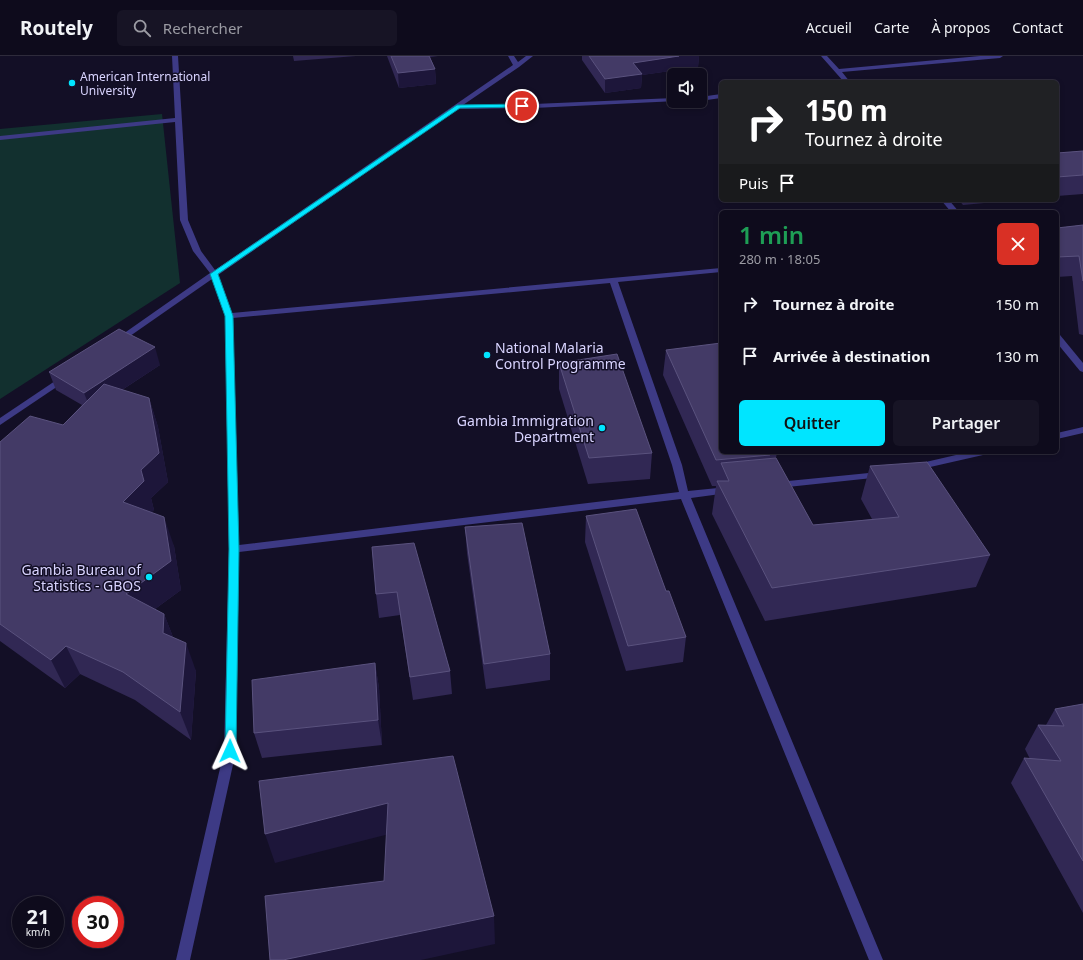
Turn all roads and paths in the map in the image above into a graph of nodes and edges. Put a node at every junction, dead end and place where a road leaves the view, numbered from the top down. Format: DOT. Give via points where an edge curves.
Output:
graph roads {
  1 [pos="175,56"];
  2 [pos="512,56"];
  3 [pos="530,56"];
  4 [pos="824,56"];
  5 [pos="1000,56"];
  6 [pos="517,66"];
  7 [pos="838,71"];
  8 [pos="845,80"];
  9 [pos="719,96"];
  10 [pos="707,98"];
  11 [pos="667,100"];
  12 [pos="459,107"];
  13 [pos="179,120"];
  14 [pos="0,138"];
  15 [pos="947,202"];
  16 [pos="953,210"];
  17 [pos="719,270"];
  18 [pos="214,274"];
  19 [pos="613,280"];
  20 [pos="229,316"];
  21 [pos="1059,339"];
  22 [pos="110,346"];
  23 [pos="1083,369"];
  24 [pos="71,373"];
  25 [pos="0,422"];
  26 [pos="1083,430"];
  27 [pos="1059,436"];
  28 [pos="974,454"];
  29 [pos="908,469"];
  30 [pos="886,474"];
  31 [pos="769,486"];
  32 [pos="738,489"];
  33 [pos="684,494"];
  34 [pos="234,549"];
  35 [pos="183,960"];
  36 [pos="876,960"];
  1 -- 13 [label="street"];
  2 -- 6 [label="street"];
  3 -- 6 [label="street"];
  4 -- 7 [label="street"];
  5 -- 7 [label="street"];
  6 -- 12 [label="street"];
  7 -- 8 [label="street"];
  9 -- 10 [label="street"];
  11 -- 12 [label="street"];
  12 -- 18 [label="street"];
  13 -- 14 [label="street"];
  13 -- 18 [label="street" via="184,220 197,251"];
  15 -- 16 [label="street"];
  17 -- 19 [label="street"];
  18 -- 20 [label="street"];
  18 -- 22 [label="street"];
  19 -- 20 [label="street"];
  19 -- 33 [label="street" via="677,465"];
  20 -- 34 [label="street"];
  21 -- 23 [label="street"];
  24 -- 25 [label="street"];
  26 -- 27 [label="street"];
  28 -- 29 [label="street"];
  30 -- 31 [label="street"];
  32 -- 33 [label="street"];
  33 -- 34 [label="street"];
  33 -- 36 [label="street"];
  34 -- 35 [label="street" via="230,751"];
}
